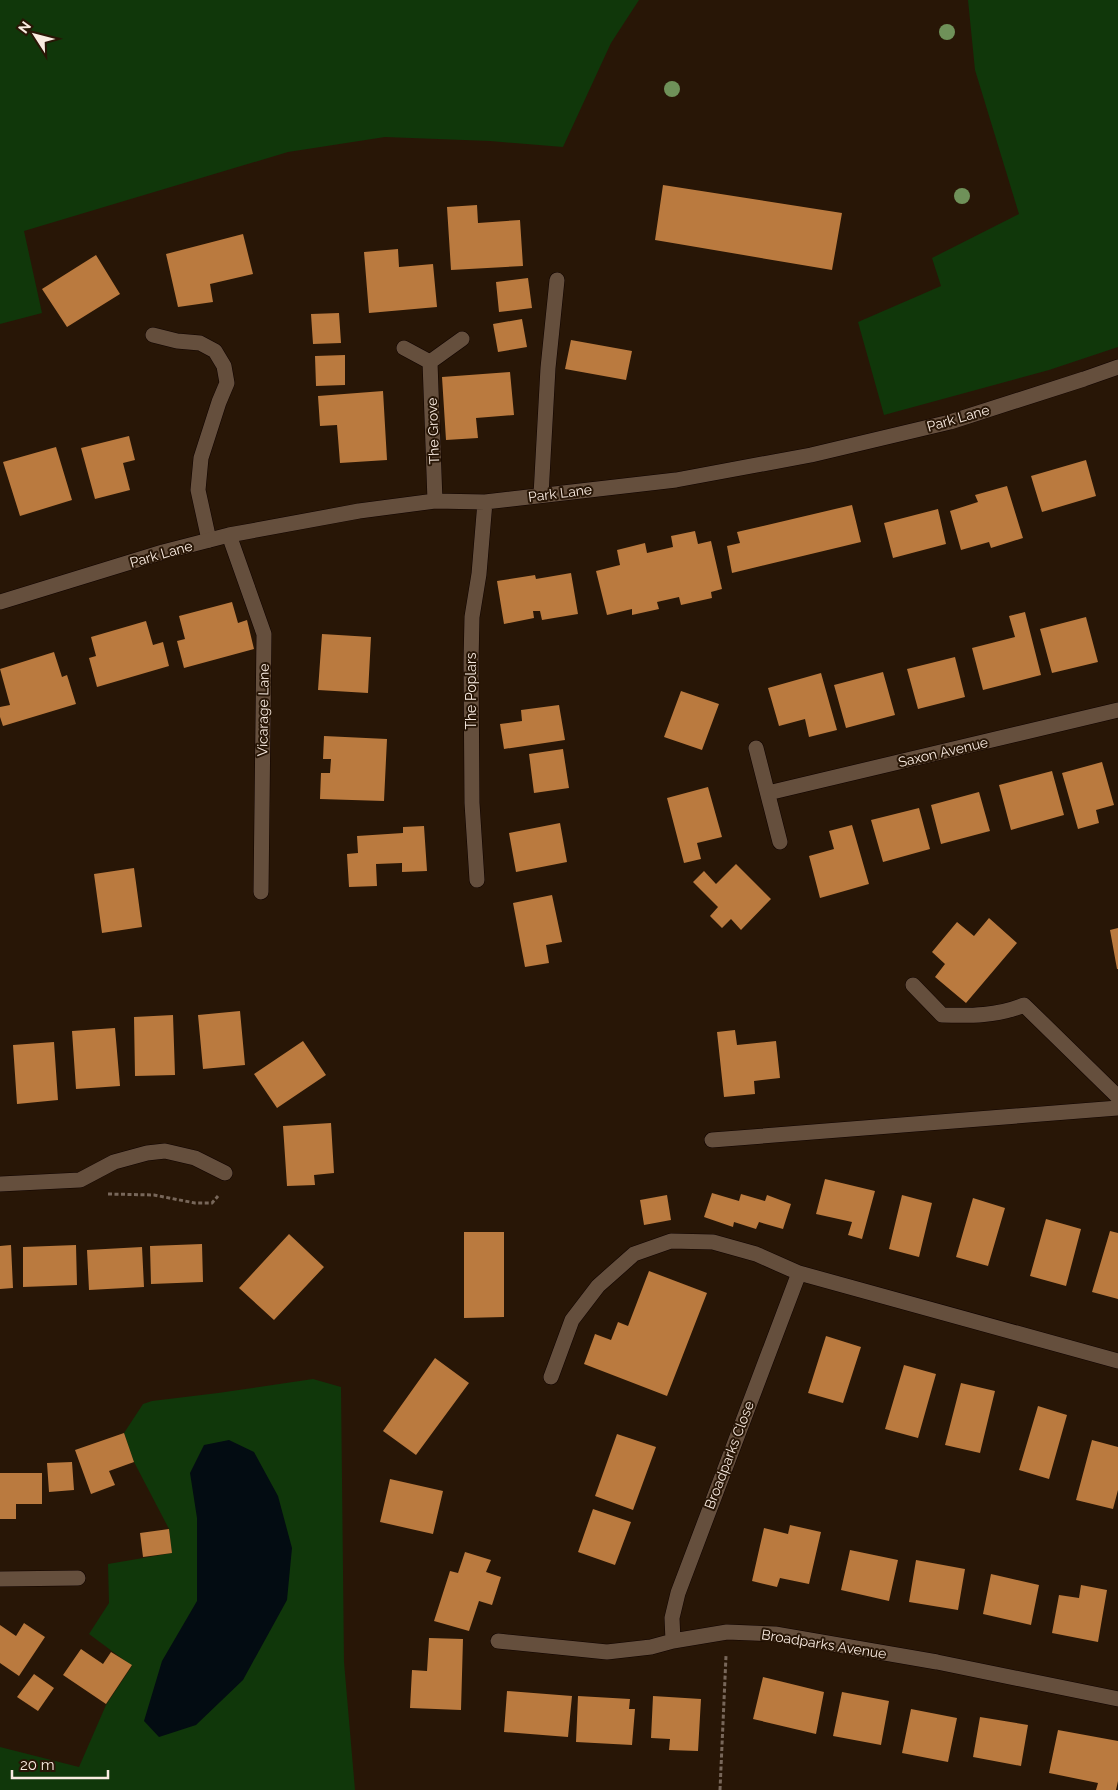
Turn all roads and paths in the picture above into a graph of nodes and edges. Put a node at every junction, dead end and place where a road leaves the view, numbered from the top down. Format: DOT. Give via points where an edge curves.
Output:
graph roads {
  1 [pos="557,280"];
  2 [pos="153,335"];
  3 [pos="462,339"];
  4 [pos="404,348"];
  5 [pos="430,362"];
  6 [pos="1118,367"];
  7 [pos="541,495"];
  8 [pos="435,501"];
  9 [pos="486,502"];
  10 [pos="229,534"];
  11 [pos="209,540"];
  12 [pos="0,602"];
  13 [pos="1118,710"];
  14 [pos="756,748"];
  15 [pos="768,793"];
  16 [pos="780,842"];
  17 [pos="477,880"];
  18 [pos="261,892"];
  19 [pos="913,985"];
  20 [pos="1118,1096"];
  21 [pos="1118,1108"];
  22 [pos="712,1140"];
  23 [pos="224,1173"];
  24 [pos="0,1184"];
  25 [pos="105,1194"];
  26 [pos="799,1273"];
  27 [pos="1118,1361"];
  28 [pos="551,1377"];
  29 [pos="78,1578"];
  30 [pos="0,1579"];
  31 [pos="727,1632"];
  32 [pos="498,1641"];
  33 [pos="673,1641"];
  34 [pos="1118,1699"];
  35 [pos="720,1790"];
  1 -- 7 [label="street"];
  2 -- 11 [label="street" via="200,343 216,351 224,366 228,383 201,458 198,490"];
  3 -- 5 [label="street"];
  4 -- 5 [label="street"];
  5 -- 8 [label="street, The Grove"];
  6 -- 7 [label="street, Park Lane" via="950,422 811,455 676,480"];
  7 -- 9 [label="street, Park Lane"];
  8 -- 9 [label="street, Park Lane"];
  8 -- 10 [label="street, Park Lane"];
  9 -- 17 [label="street, The Poplars" via="472,617 472,803"];
  10 -- 11 [label="street, Park Lane"];
  10 -- 18 [label="street, Vicarage Lane" via="264,634"];
  11 -- 12 [label="street, Park Lane"];
  13 -- 15 [label="street, Saxon Avenue"];
  14 -- 15 [label="street"];
  15 -- 16 [label="street"];
  19 -- 20 [label="street" via="942,1014 968,1016 1009,1012 1024,1005"];
  21 -- 22 [label="street"];
  23 -- 24 [label="street" via="195,1158 165,1151 114,1162 80,1180"];
  23 -- 25 [label="path" via="223,1190 212,1203 154,1195"];
  26 -- 27 [label="street"];
  26 -- 28 [label="street" via="756,1254 713,1242 671,1241 634,1254 598,1286 572,1320"];
  26 -- 33 [label="street, Broadparks Close" via="678,1593 672,1618"];
  29 -- 30 [label="street"];
  31 -- 33 [label="street, Broadparks Avenue"];
  31 -- 34 [label="street, Broadparks Avenue" via="775,1634 937,1662"];
  31 -- 35 [label="path"];
  32 -- 33 [label="street, Broadparks Avenue" via="608,1652 651,1648"];
}
